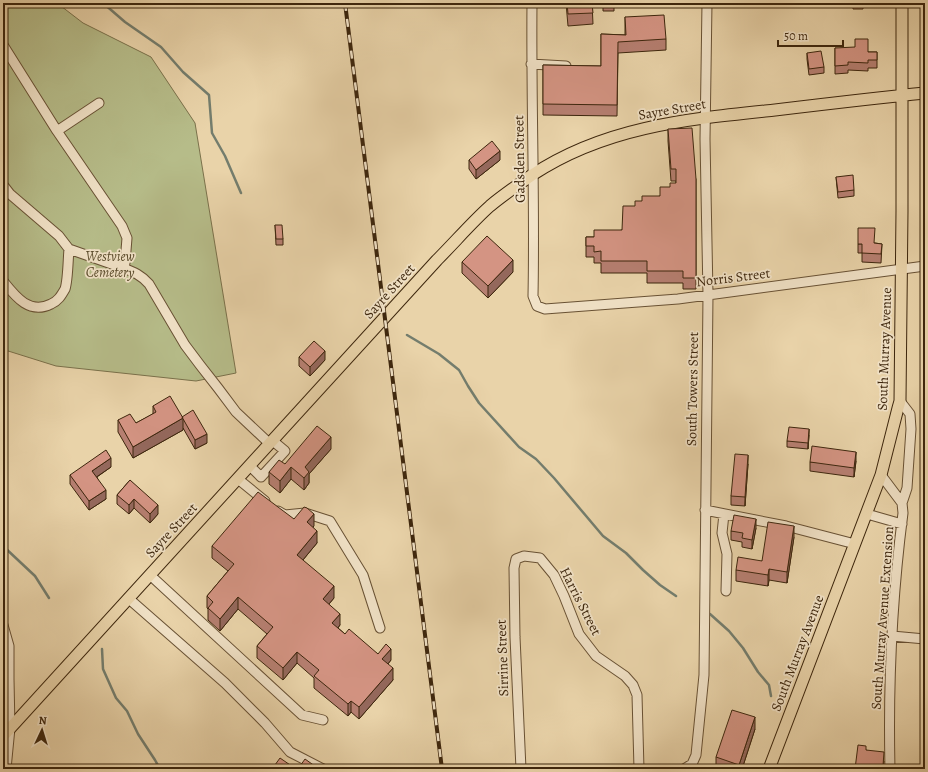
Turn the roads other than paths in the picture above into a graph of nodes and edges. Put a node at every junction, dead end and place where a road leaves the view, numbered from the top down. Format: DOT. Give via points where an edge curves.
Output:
graph roads {
  1 [pos="532,3"];
  2 [pos="707,3"];
  3 [pos="902,3"];
  4 [pos="3,45"];
  5 [pos="532,64"];
  6 [pos="578,67"];
  7 [pos="925,93"];
  8 [pos="902,95"];
  9 [pos="99,103"];
  10 [pos="706,118"];
  11 [pos="57,131"];
  12 [pos="532,175"];
  13 [pos="3,185"];
  14 [pos="69,249"];
  15 [pos="925,266"];
  16 [pos="124,268"];
  17 [pos="901,269"];
  18 [pos="3,281"];
  19 [pos="708,295"];
  20 [pos="545,309"];
  21 [pos="900,401"];
  22 [pos="272,443"];
  23 [pos="250,466"];
  24 [pos="881,475"];
  25 [pos="238,479"];
  26 [pos="902,504"];
  27 [pos="705,510"];
  28 [pos="724,514"];
  29 [pos="867,514"];
  30 [pos="902,524"];
  31 [pos="855,544"];
  32 [pos="529,557"];
  33 [pos="150,575"];
  34 [pos="726,591"];
  35 [pos="128,598"];
  36 [pos="3,624"];
  37 [pos="380,628"];
  38 [pos="892,636"];
  39 [pos="925,640"];
  40 [pos="323,720"];
  41 [pos="6,732"];
  42 [pos="6,769"];
  43 [pos="323,769"];
  44 [pos="521,769"];
  45 [pos="639,769"];
  46 [pos="684,769"];
  47 [pos="769,769"];
  48 [pos="890,769"];
  1 -- 5 [label="street, Gadsden Street"];
  2 -- 10 [label="street, South Towers Street"];
  3 -- 8 [label="main road, South Murray Avenue"];
  4 -- 11 [label="street"];
  5 -- 6 [label="street"];
  5 -- 12 [label="street, Gadsden Street"];
  7 -- 8 [label="main road, Sayre Street"];
  8 -- 10 [label="main road, Sayre Street"];
  8 -- 17 [label="main road, South Murray Avenue"];
  9 -- 11 [label="street"];
  10 -- 12 [label="main road, Sayre Street" via="649,127 616,136 583,149"];
  10 -- 19 [label="street, South Towers Street"];
  11 -- 16 [label="street" via="122,226 127,238"];
  12 -- 20 [label="street, Gadsden Street" via="533,296 537,306"];
  12 -- 22 [label="main road, Sayre Street" via="491,206 437,260"];
  13 -- 14 [label="street" via="59,236"];
  14 -- 16 [label="street"];
  14 -- 18 [label="street" via="66,288 58,301 46,307 32,308 16,297"];
  15 -- 17 [label="street, Norris Street"];
  16 -- 22 [label="street" via="138,273 149,284 185,345 236,412"];
  17 -- 19 [label="street, Norris Street"];
  17 -- 21 [label="main road, South Murray Avenue"];
  19 -- 20 [label="street, Norris Street"];
  19 -- 27 [label="street, South Towers Street"];
  21 -- 24 [label="main road, South Murray Avenue"];
  21 -- 26 [label="street, South Murray Avenue Extension" via="910,414 911,429 907,488"];
  22 -- 23 [label="main road, Sayre Street"];
  22 -- 23 [label="street" via="285,451 261,477"];
  23 -- 25 [label="main road, Sayre Street"];
  24 -- 26 [label="street"];
  24 -- 29 [label="main road, South Murray Avenue"];
  25 -- 33 [label="main road, Sayre Street"];
  25 -- 37 [label="street" via="284,515 305,513 330,521 363,575"];
  26 -- 30 [label="street, South Murray Avenue Extension"];
  27 -- 28 [label="street"];
  27 -- 46 [label="street, South Towers Street" via="704,675 696,755 692,764"];
  28 -- 31 [label="street" via="786,526"];
  28 -- 34 [label="street" via="722,533 727,554"];
  29 -- 30 [label="street"];
  29 -- 31 [label="main road, South Murray Avenue"];
  30 -- 38 [label="street, South Murray Avenue Extension"];
  31 -- 47 [label="main road, South Murray Avenue"];
  32 -- 44 [label="street, Sirrine Street" via="516,559 514,568"];
  32 -- 45 [label="street, Harris Street" via="540,558 554,575 579,634 596,656 625,676 633,685 637,695"];
  33 -- 35 [label="main road, Sayre Street"];
  33 -- 40 [label="street" via="302,715"];
  35 -- 41 [label="main road, Sayre Street"];
  35 -- 43 [label="street" via="225,683 290,752"];
  36 -- 41 [label="street" via="10,646"];
  38 -- 39 [label="street"];
  38 -- 48 [label="street, South Murray Avenue Extension" via="889,692"];
  41 -- 42 [label="street"];
}
